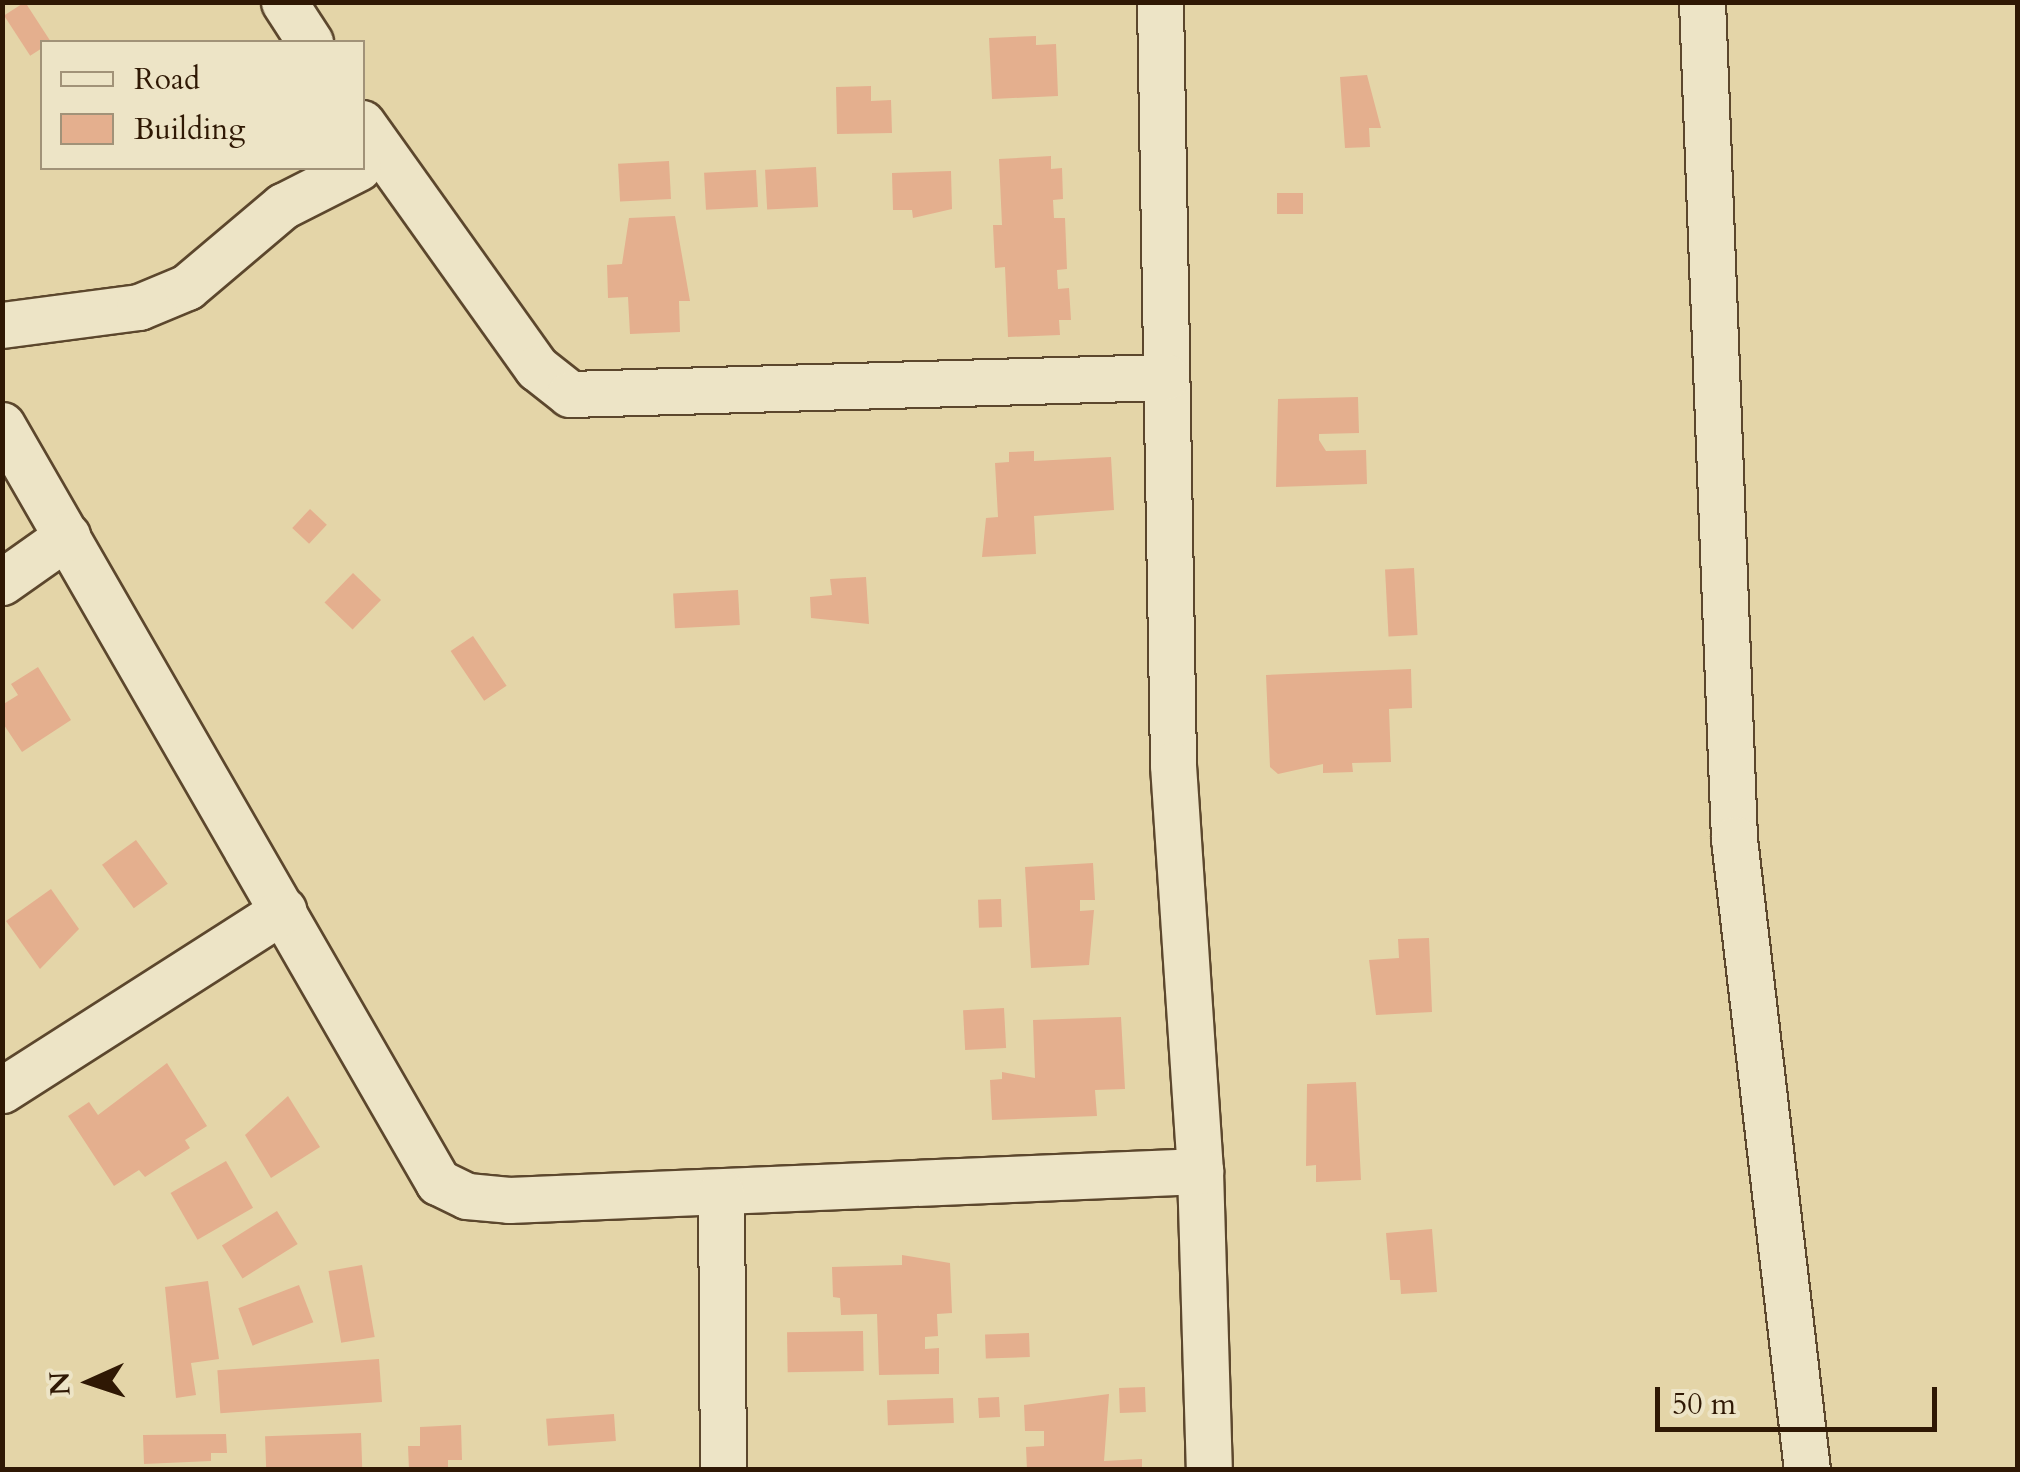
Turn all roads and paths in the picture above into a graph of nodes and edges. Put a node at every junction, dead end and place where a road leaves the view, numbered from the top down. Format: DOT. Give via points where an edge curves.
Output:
graph roads {
  1 [pos="284,2"];
  2 [pos="1160,2"];
  3 [pos="1702,2"];
  4 [pos="309,40"];
  5 [pos="367,154"];
  6 [pos="341,170"];
  7 [pos="2,326"];
  8 [pos="1166,376"];
  9 [pos="2,426"];
  10 [pos="67,536"];
  11 [pos="2,582"];
  12 [pos="284,910"];
  13 [pos="2,1090"];
  14 [pos="1200,1171"];
  15 [pos="721,1192"];
  16 [pos="723,1470"];
  17 [pos="1209,1470"];
  18 [pos="1807,1470"];
  1 -- 4 [label="street"];
  2 -- 8 [label="street"];
  3 -- 18 [label="street" via="1734,839"];
  5 -- 8 [label="street" via="537,368 570,394"];
  6 -- 7 [label="street" via="283,206 187,287 138,307"];
  8 -- 14 [label="street" via="1172,765"];
  9 -- 10 [label="street"];
  10 -- 11 [label="street"];
  10 -- 12 [label="street"];
  12 -- 13 [label="street"];
  12 -- 15 [label="street" via="438,1182 466,1196 509,1200"];
  14 -- 15 [label="street"];
  14 -- 17 [label="street"];
  15 -- 16 [label="street"];
}
